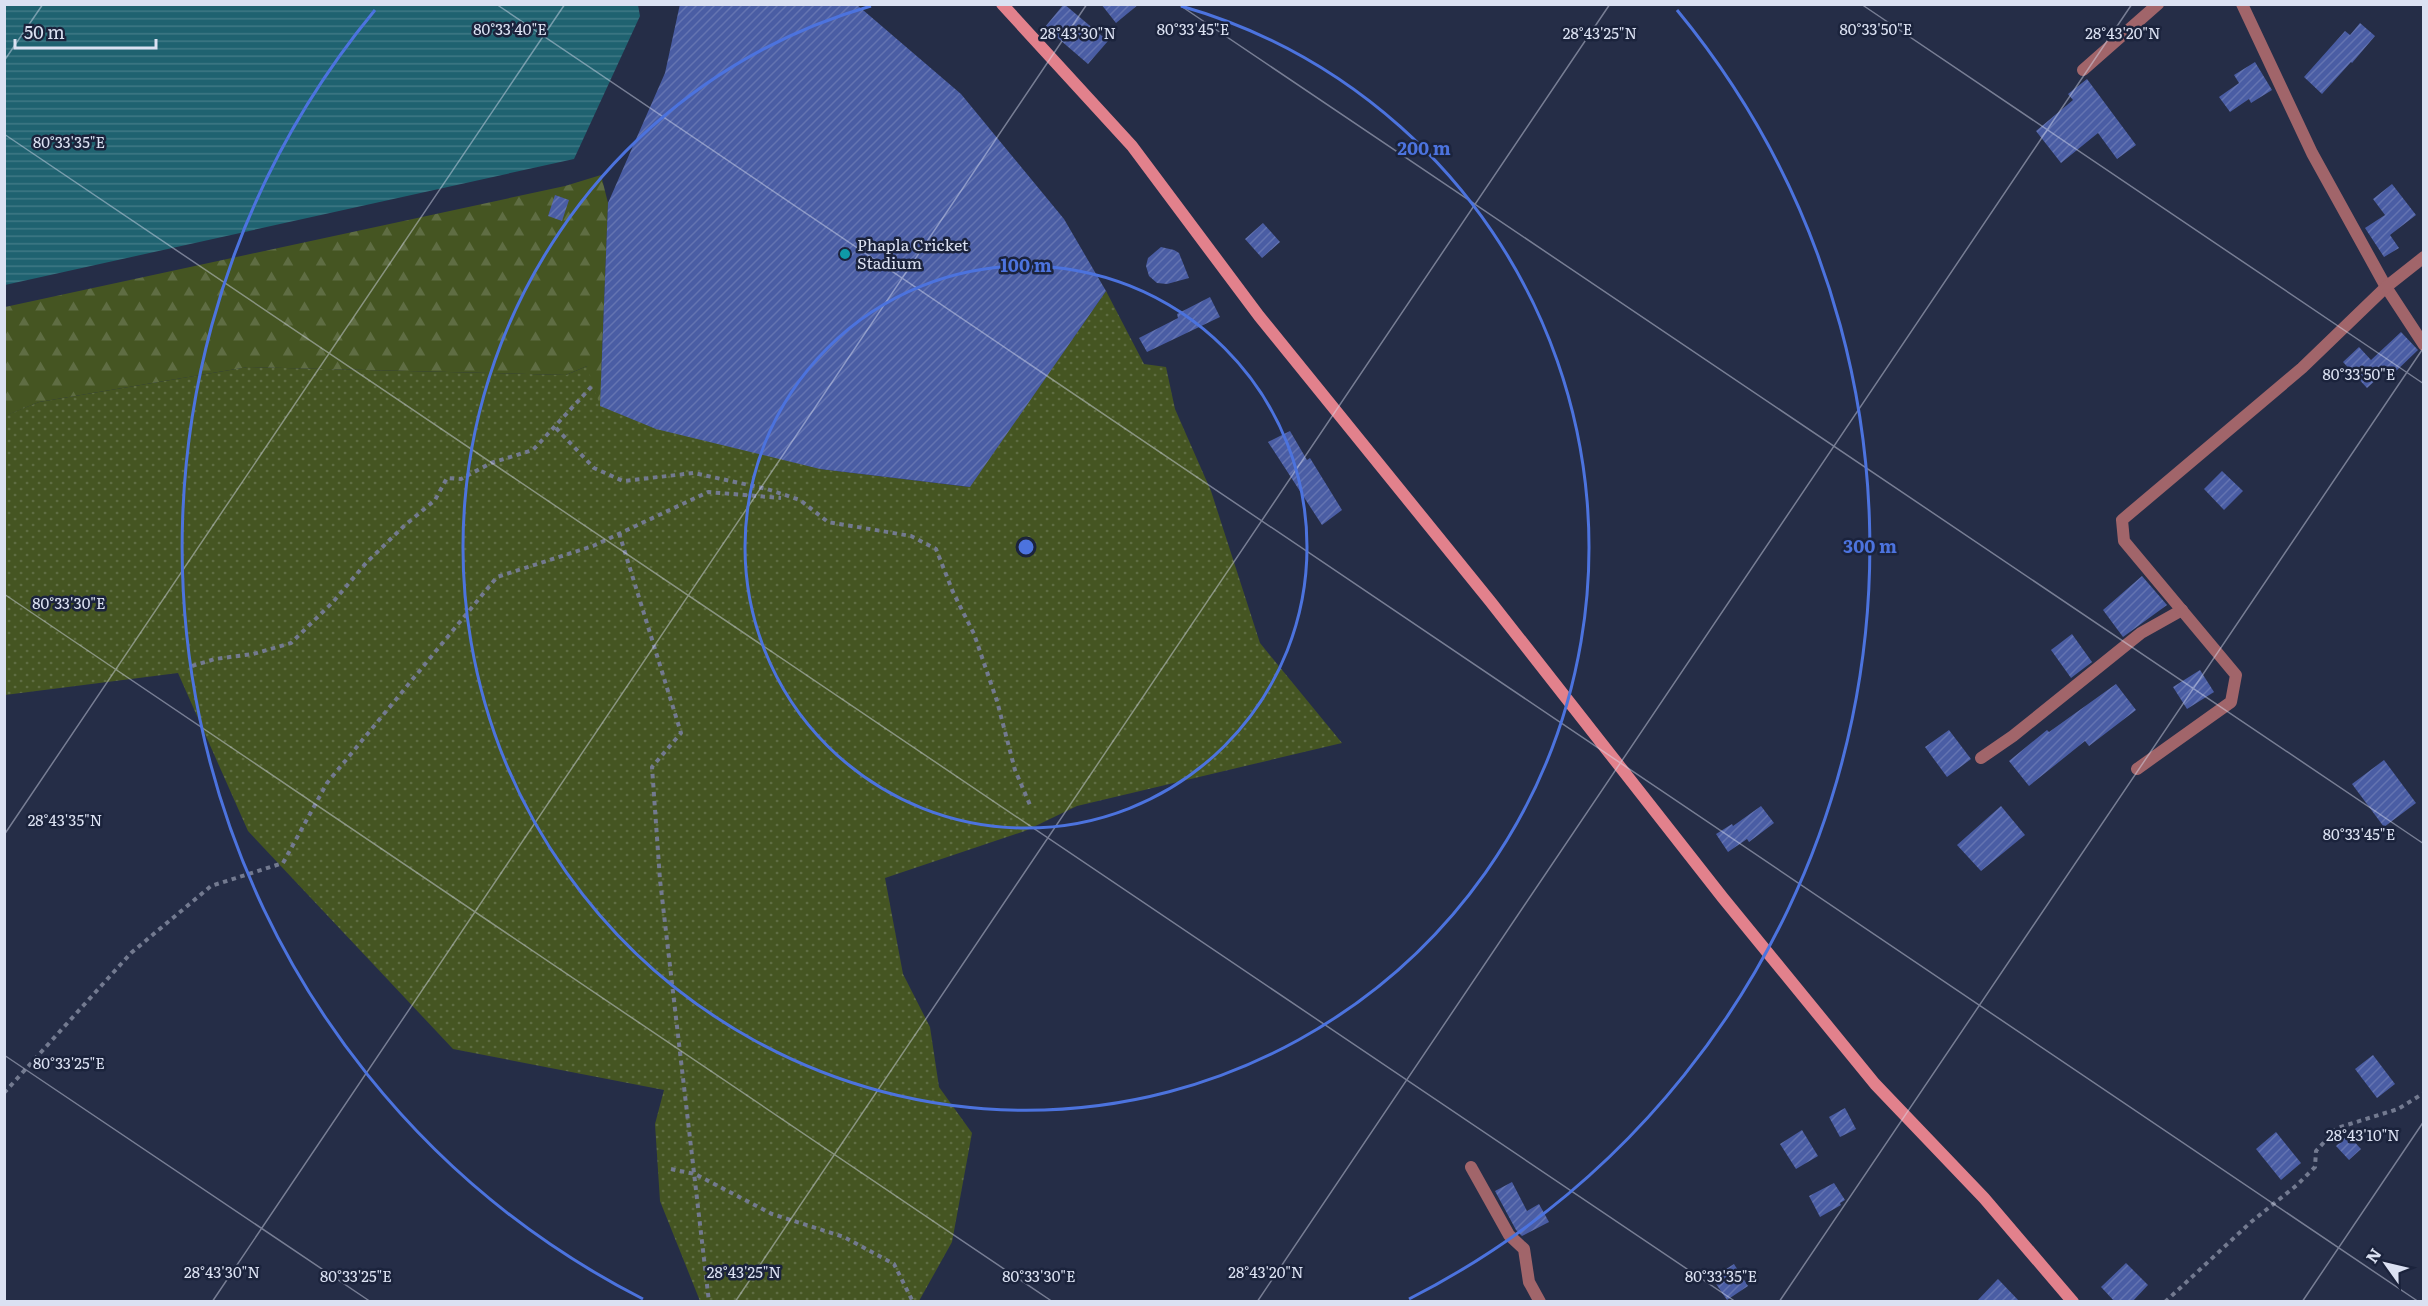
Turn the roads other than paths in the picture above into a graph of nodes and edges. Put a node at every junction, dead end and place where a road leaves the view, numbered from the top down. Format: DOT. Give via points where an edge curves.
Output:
graph roads {
  1 [pos="1002,4"];
  2 [pos="2158,4"];
  3 [pos="2242,4"];
  4 [pos="2083,70"];
  5 [pos="2424,256"];
  6 [pos="2386,287"];
  7 [pos="2424,345"];
  8 [pos="2182,610"];
  9 [pos="1981,758"];
  10 [pos="2137,769"];
  11 [pos="1471,1167"];
  12 [pos="1540,1302"];
  13 [pos="2073,1302"];
  1 -- 13 [label="main road" via="1132,146 1259,316 1861,1066 1984,1198"];
  2 -- 4 [label="street"];
  3 -- 6 [label="street" via="2312,153"];
  5 -- 6 [label="street"];
  6 -- 7 [label="street"];
  6 -- 8 [label="street" via="2302,368 2122,520 2124,541"];
  8 -- 9 [label="street" via="2141,633"];
  8 -- 10 [label="street" via="2236,675 2231,702"];
  11 -- 12 [label="street" via="1509,1235 1524,1249 1529,1282"];
}
